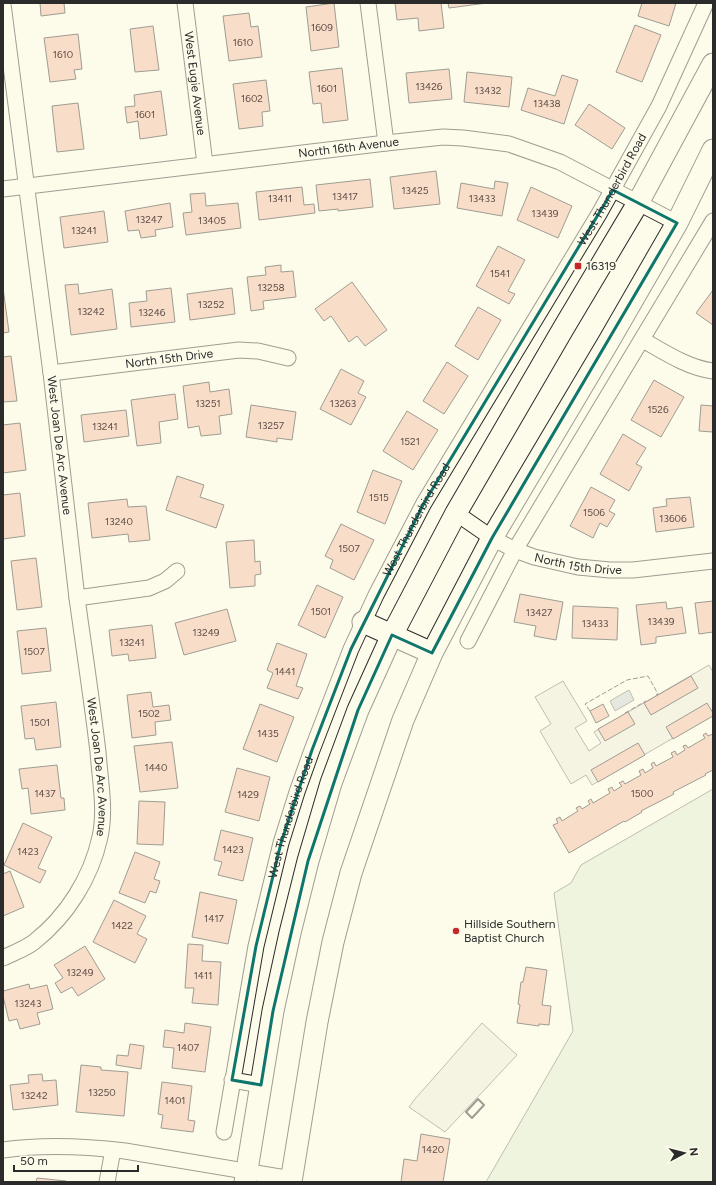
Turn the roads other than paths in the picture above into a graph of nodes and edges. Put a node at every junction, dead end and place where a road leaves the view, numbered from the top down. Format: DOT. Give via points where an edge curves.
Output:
graph roads {
  1 [pos="185,3"];
  2 [pos="368,3"];
  3 [pos="706,3"];
  4 [pos="3,4"];
  5 [pos="713,64"];
  6 [pos="386,143"];
  7 [pos="713,150"];
  8 [pos="205,164"];
  9 [pos="26,186"];
  10 [pos="3,189"];
  11 [pos="613,190"];
  12 [pos="638,203"];
  13 [pos="713,221"];
  14 [pos="676,223"];
  15 [pos="643,340"];
  16 [pos="288,358"];
  17 [pos="713,371"];
  18 [pos="51,374"];
  19 [pos="456,513"];
  20 [pos="492,538"];
  21 [pos="515,550"];
  22 [pos="713,561"];
  23 [pos="177,571"];
  24 [pos="77,598"];
  25 [pos="363,622"];
  26 [pos="392,635"];
  27 [pos="468,641"];
  28 [pos="432,653"];
  29 [pos="3,958"];
  30 [pos="232,1080"];
  31 [pos="261,1085"];
  32 [pos="224,1132"];
  33 [pos="3,1150"];
  34 [pos="113,1150"];
  35 [pos="246,1177"];
  36 [pos="292,1180"];
  37 [pos="107,1182"];
  1 -- 8 [label="street, West Eugie Avenue"];
  2 -- 6 [label="street"];
  3 -- 11 [label="street, West Thunderbird Road" via="659,106"];
  4 -- 9 [label="street, West Joan De Arc Avenue"];
  5 -- 12 [label="main road"];
  6 -- 8 [label="street, North 16th Avenue"];
  6 -- 11 [label="street, North 16th Avenue" via="443,137 509,144 560,162"];
  7 -- 14 [label="main road"];
  8 -- 9 [label="street, North 16th Avenue"];
  9 -- 10 [label="street, North 16th Avenue"];
  9 -- 18 [label="street, West Joan De Arc Avenue"];
  11 -- 12 [label="street, North 16th Avenue"];
  11 -- 25 [label="street, West Thunderbird Road" via="424,503"];
  12 -- 14 [label="street, North 16th Avenue"];
  12 -- 19 [label="main road"];
  13 -- 15 [label="street"];
  14 -- 20 [label="main road"];
  15 -- 17 [label="street" via="683,362"];
  15 -- 21 [label="street"];
  16 -- 18 [label="street, North 15th Drive" via="258,350 239,350"];
  18 -- 24 [label="street, West Joan De Arc Avenue"];
  19 -- 20 [label="street, North 15th Drive"];
  19 -- 26 [label="main road"];
  20 -- 21 [label="street, North 15th Drive"];
  20 -- 28 [label="main road"];
  21 -- 22 [label="street, North 15th Drive" via="578,567 610,570 633,570"];
  21 -- 27 [label="street"];
  23 -- 24 [label="street" via="165,581 149,588"];
  24 -- 29 [label="street, West Joan De Arc Avenue" via="94,720 102,803 100,836 84,884 75,897 55,922 33,943"];
  25 -- 26 [label="main road"];
  25 -- 30 [label="street, West Thunderbird Road" via="312,750 281,843 256,946"];
  26 -- 28 [label="main road"];
  26 -- 31 [label="main road" via="358,710 331,783 308,861 273,1011"];
  28 -- 36 [label="main road" via="403,720 351,873 318,1015"];
  30 -- 31 [label="street"];
  30 -- 32 [label="street, West Thunderbird Road"];
  31 -- 35 [label="main road"];
  33 -- 34 [label="street" via="40,1146"];
  34 -- 35 [label="street"];
  34 -- 37 [label="street"];
  35 -- 36 [label="street"];
}
